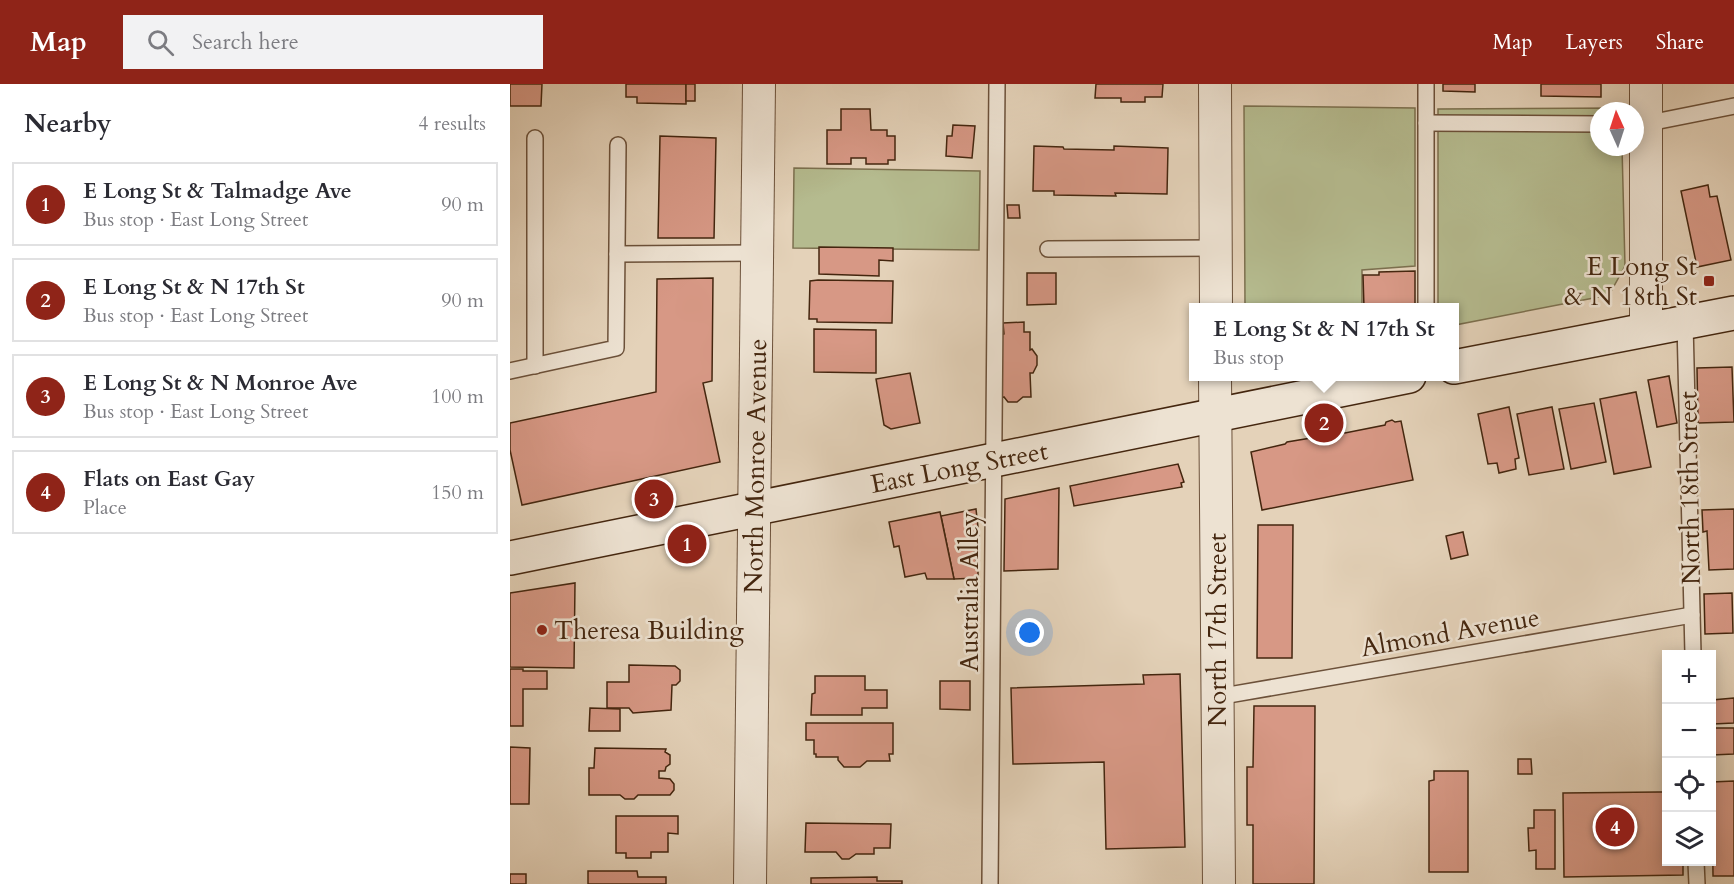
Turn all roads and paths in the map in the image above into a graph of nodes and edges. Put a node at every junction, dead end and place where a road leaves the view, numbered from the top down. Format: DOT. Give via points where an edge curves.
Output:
graph roads {
  1 [pos="759,84"];
  2 [pos="997,84"];
  3 [pos="1215,84"];
  4 [pos="1426,84"];
  5 [pos="1646,84"];
  6 [pos="1644,102"];
  7 [pos="1734,106"];
  8 [pos="1426,123"];
  9 [pos="1644,123"];
  10 [pos="1590,124"];
  11 [pos="535,138"];
  12 [pos="618,145"];
  13 [pos="1642,156"];
  14 [pos="1216,248"];
  15 [pos="1048,249"];
  16 [pos="757,253"];
  17 [pos="617,254"];
  18 [pos="1216,303"];
  19 [pos="1426,303"];
  20 [pos="1734,313"];
  21 [pos="1685,322"];
  22 [pos="1647,329"];
  23 [pos="535,366"];
  24 [pos="1459,367"];
  25 [pos="510,371"];
  26 [pos="1215,381"];
  27 [pos="1384,381"];
  28 [pos="1215,415"];
  29 [pos="994,460"];
  30 [pos="753,508"];
  31 [pos="510,558"];
  32 [pos="1692,615"];
  33 [pos="1693,650"];
  34 [pos="1217,697"];
  35 [pos="1696,866"];
  36 [pos="750,884"];
  37 [pos="990,884"];
  38 [pos="1219,884"];
  39 [pos="1697,884"];
  1 -- 16 [label="street, North Monroe Avenue"];
  2 -- 29 [label="lane, Australia Alley"];
  3 -- 14 [label="street"];
  4 -- 8 [label="lane"];
  5 -- 6 [label="street"];
  7 -- 9 [label="lane"];
  8 -- 10 [label="lane"];
  8 -- 19 [label="lane"];
  11 -- 23 [label="lane"];
  12 -- 17 [label="lane"];
  13 -- 22 [label="street"];
  14 -- 15 [label="lane"];
  14 -- 18 [label="street"];
  16 -- 17 [label="lane"];
  16 -- 30 [label="street, North Monroe Avenue"];
  17 -- 23 [label="lane" via="615,348"];
  20 -- 21 [label="street"];
  21 -- 22 [label="street"];
  21 -- 32 [label="lane, North 18th Street"];
  22 -- 24 [label="street"];
  23 -- 25 [label="lane"];
  26 -- 28 [label="street, North 17th Street"];
  27 -- 28 [label="street, East Long Street"];
  28 -- 29 [label="street, East Long Street"];
  28 -- 34 [label="street, North 17th Street"];
  29 -- 30 [label="street, East Long Street"];
  29 -- 37 [label="lane, Australia Alley"];
  30 -- 31 [label="street, East Long Street"];
  30 -- 36 [label="street, North Monroe Avenue"];
  32 -- 33 [label="lane, North 18th Street"];
  32 -- 34 [label="lane, Almond Avenue"];
  34 -- 38 [label="street, North 17th Street"];
  35 -- 39 [label="lane"];
}
